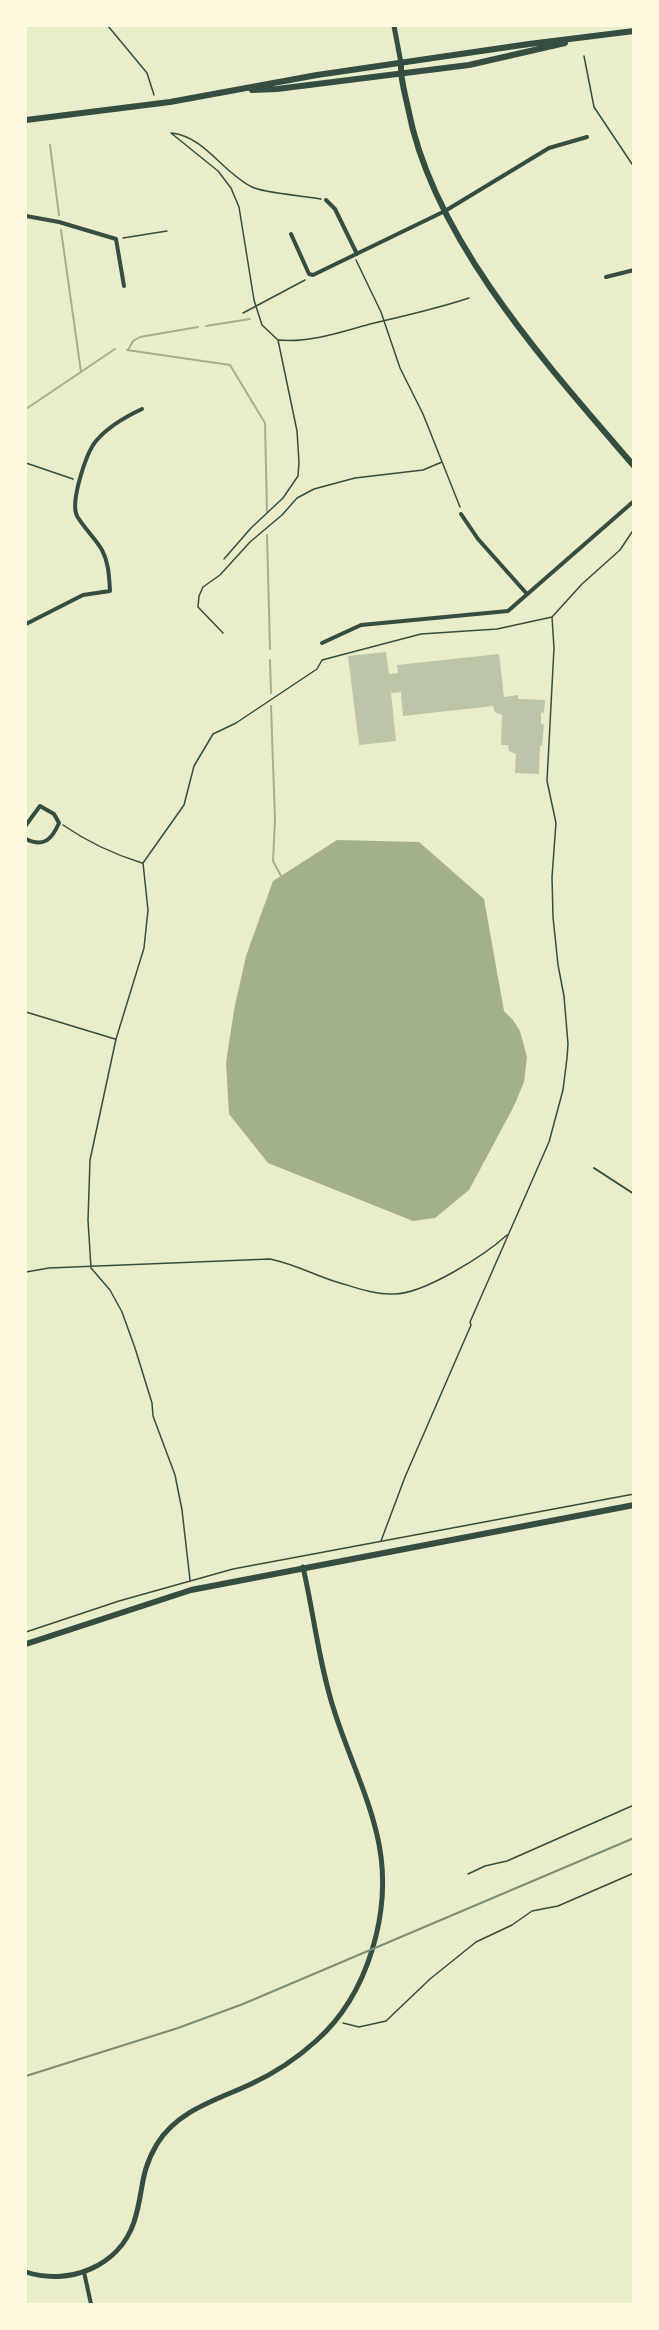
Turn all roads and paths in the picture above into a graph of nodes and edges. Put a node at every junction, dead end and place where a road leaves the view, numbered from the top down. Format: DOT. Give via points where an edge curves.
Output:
graph roads {
  1 [pos="108,26"];
  2 [pos="394,26"];
  3 [pos="633,32"];
  4 [pos="590,38"];
  5 [pos="584,56"];
  6 [pos="401,63"];
  7 [pos="401,74"];
  8 [pos="236,91"];
  9 [pos="154,95"];
  10 [pos="26,120"];
  11 [pos="587,137"];
  12 [pos="633,167"];
  13 [pos="326,200"];
  14 [pos="445,211"];
  15 [pos="26,216"];
  16 [pos="167,231"];
  17 [pos="291,234"];
  18 [pos="116,239"];
  19 [pos="355,254"];
  20 [pos="633,270"];
  21 [pos="314,275"];
  22 [pos="606,277"];
  23 [pos="124,286"];
  24 [pos="469,297"];
  25 [pos="243,313"];
  26 [pos="385,321"];
  27 [pos="278,340"];
  28 [pos="142,409"];
  29 [pos="442,462"];
  30 [pos="26,463"];
  31 [pos="633,466"];
  32 [pos="80,481"];
  33 [pos="633,501"];
  34 [pos="461,514"];
  35 [pos="633,529"];
  36 [pos="224,559"];
  37 [pos="527,594"];
  38 [pos="552,617"];
  39 [pos="26,624"];
  40 [pos="224,633"];
  41 [pos="322,643"];
  42 [pos="59,822"];
  43 [pos="26,825"];
  44 [pos="26,839"];
  45 [pos="143,863"];
  46 [pos="26,1012"];
  47 [pos="116,1040"];
  48 [pos="594,1168"];
  49 [pos="633,1194"];
  50 [pos="508,1234"];
  51 [pos="91,1268"];
  52 [pos="26,1272"];
  53 [pos="633,1494"];
  54 [pos="632,1506"];
  55 [pos="381,1540"];
  56 [pos="303,1567"];
  57 [pos="190,1580"];
  58 [pos="26,1632"];
  59 [pos="26,1644"];
  60 [pos="633,1805"];
  61 [pos="633,1873"];
  62 [pos="468,1874"];
  63 [pos="344,2023"];
  64 [pos="84,2271"];
  65 [pos="26,2272"];
  66 [pos="91,2304"];
  1 -- 9 [label="path" via="140,62"];
  2 -- 6 [label="street"];
  3 -- 4 [label="main road"];
  4 -- 6 [label="main road"];
  4 -- 7 [label="main road" via="469,65"];
  5 -- 12 [label="path" via="594,107"];
  6 -- 7 [label="main road"];
  6 -- 8 [label="main road"];
  7 -- 8 [label="main road"];
  7 -- 14 [label="main road" via="421,158"];
  8 -- 10 [label="main road"];
  11 -- 14 [label="street" via="549,148"];
  13 -- 19 [label="street" via="335,209"];
  13 -- 27 [label="path" via="254,189 194,140 171,133 218,171 231,188 239,207 258,315 262,325"];
  14 -- 19 [label="street"];
  14 -- 31 [label="main road" via="507,311"];
  15 -- 18 [label="street"];
  16 -- 18 [label="path"];
  17 -- 21 [label="street" via="309,274"];
  18 -- 23 [label="street"];
  19 -- 21 [label="street"];
  19 -- 26 [label="path"];
  20 -- 22 [label="street"];
  21 -- 25 [label="path"];
  24 -- 26 [label="path" via="438,309"];
  26 -- 27 [label="path" via="292,341"];
  26 -- 29 [label="path" via="400,368"];
  27 -- 36 [label="path" via="297,431 298,476 283,498"];
  28 -- 32 [label="street" via="97,440"];
  29 -- 34 [label="path"];
  29 -- 40 [label="path" via="423,470 355,478 297,498 203,587 198,607"];
  30 -- 32 [label="path"];
  32 -- 39 [label="street" via="75,499 77,515 102,550 110,591 83,595"];
  33 -- 37 [label="street"];
  34 -- 37 [label="street"];
  35 -- 38 [label="path" via="620,550"];
  37 -- 41 [label="street" via="508,611 361,625"];
  38 -- 45 [label="path" via="498,629 421,634 322,660 317,669 213,734 194,766 184,805"];
  38 -- 50 [label="path" via="547,782 556,823 553,916 568,1044 563,1090 549,1142"];
  42 -- 43 [label="street" via="40,806"];
  42 -- 44 [label="street" via="54,836 45,842"];
  42 -- 45 [label="path" via="89,843"];
  45 -- 47 [label="path" via="148,910 144,948"];
  46 -- 47 [label="path"];
  47 -- 51 [label="path" via="90,1160"];
  48 -- 49 [label="lane"];
  50 -- 51 [label="path" via="435,1281 416,1291 395,1294 337,1282 270,1259"];
  50 -- 55 [label="path"];
  51 -- 52 [label="path"];
  51 -- 57 [label="path" via="110,1290 135,1347 153,1416 175,1475"];
  53 -- 55 [label="path"];
  54 -- 56 [label="main road"];
  55 -- 57 [label="path"];
  56 -- 59 [label="main road" via="191,1590"];
  56 -- 64 [label="street" via="334,1709 379,1845 382,1883 373,1945 359,1981 338,2016 317,2040 276,2071 192,2111 167,2130 144,2170 128,2236 105,2260"];
  57 -- 58 [label="path"];
  60 -- 62 [label="path" via="507,1861"];
  61 -- 63 [label="path" via="558,1906 532,1911 476,1942 386,2021 359,2027"];
  64 -- 65 [label="street" via="56,2278"];
  64 -- 66 [label="street"];
}
